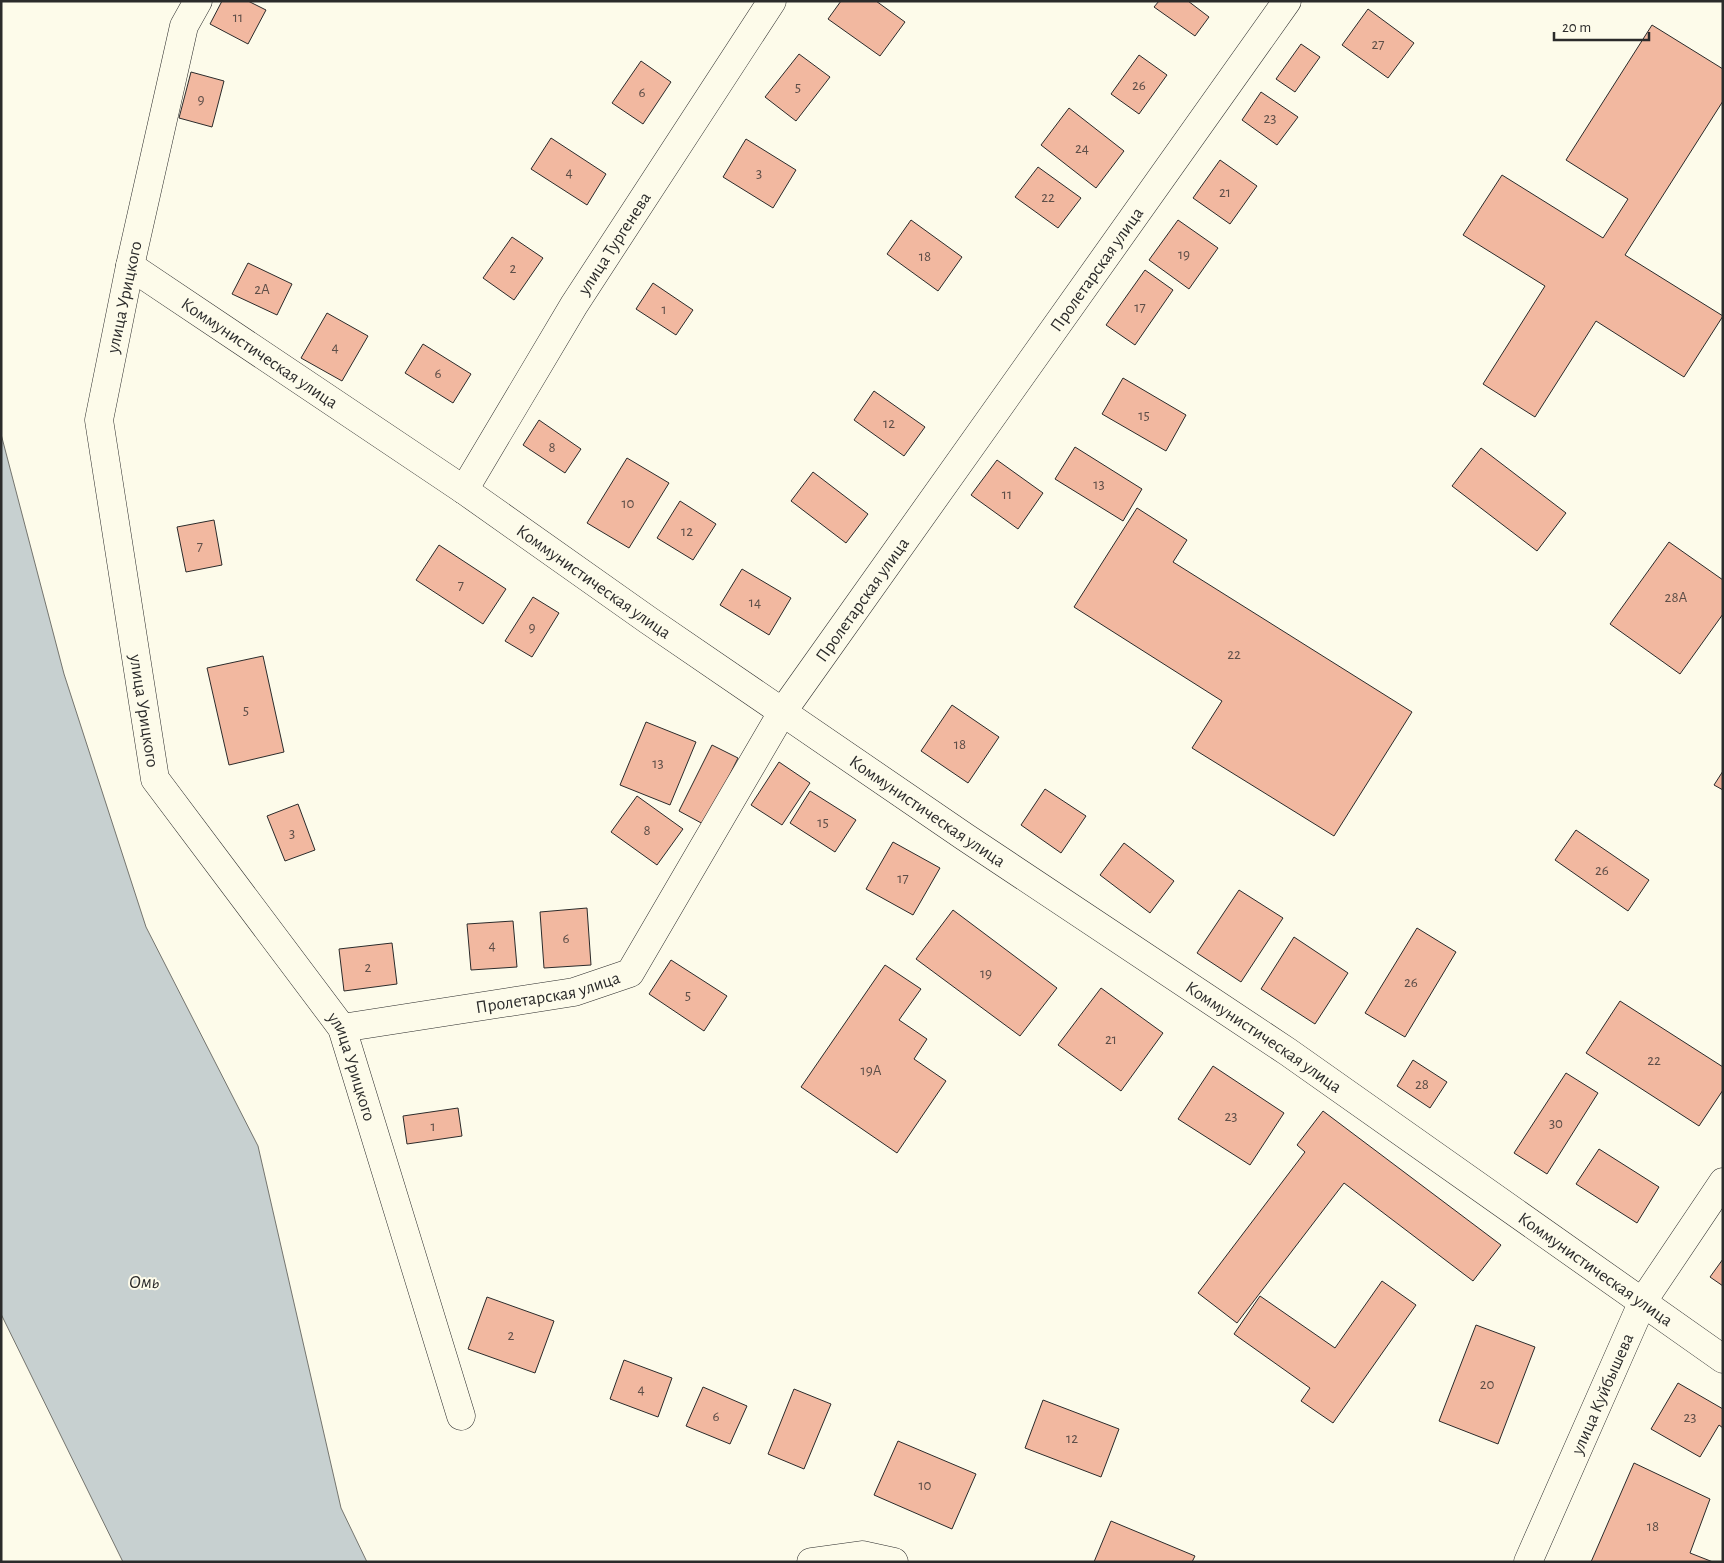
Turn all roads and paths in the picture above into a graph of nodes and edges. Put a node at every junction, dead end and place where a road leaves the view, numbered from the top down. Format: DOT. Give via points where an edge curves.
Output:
graph roads {
  1 [pos="198,1"];
  2 [pos="772,1"];
  3 [pos="1287,1"];
  4 [pos="130,266"];
  5 [pos="464,490"];
  6 [pos="783,711"];
  7 [pos="342,1028"];
  8 [pos="1723,1182"];
  9 [pos="1643,1301"];
  10 [pos="1723,1359"];
  11 [pos="461,1416"];
  12 [pos="811,1562"];
  13 [pos="894,1562"];
  14 [pos="1528,1562"];
  1 -- 4 [label="street, улица Урицкого" via="184,26"];
  2 -- 5 [label="street, улица Тургенева" via="574,305"];
  3 -- 6 [label="street, Пролетарская улица"];
  4 -- 5 [label="street, Коммунистическая улица"];
  4 -- 7 [label="street, улица Урицкого" via="99,420 155,779"];
  5 -- 6 [label="street, Коммунистическая улица"];
  6 -- 7 [label="street, Пролетарская улица" via="630,973 574,992"];
  6 -- 9 [label="street, Коммунистическая улица" via="1288,1052"];
  7 -- 11 [label="street, улица Урицкого"];
  8 -- 9 [label="street, улица Куйбышева"];
  9 -- 10 [label="street, Коммунистическая улица"];
  9 -- 14 [label="street, улица Куйбышева"];
  12 -- 13 [label="street" via="862,1555"];
}
